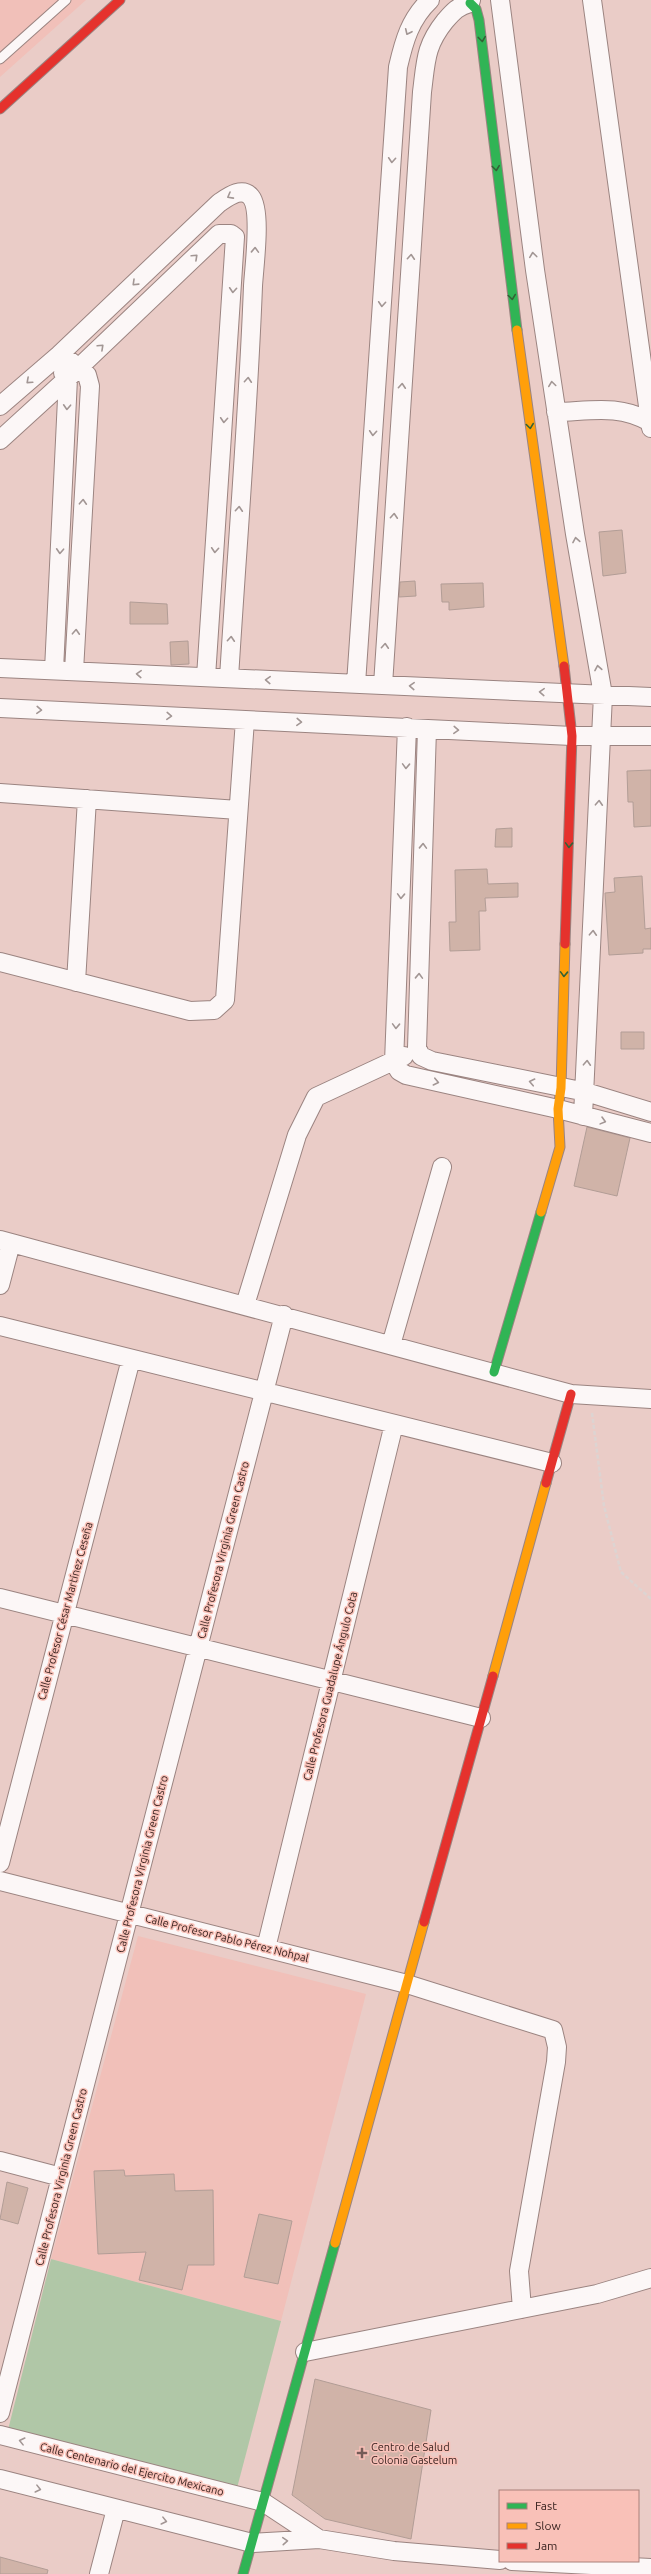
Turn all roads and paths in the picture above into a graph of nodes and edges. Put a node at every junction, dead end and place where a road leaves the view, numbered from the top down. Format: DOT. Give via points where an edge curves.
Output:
graph roads {
  1 [pos="66,0"];
  2 [pos="120,0"];
  3 [pos="430,0"];
  4 [pos="500,0"];
  5 [pos="592,0"];
  6 [pos="470,2"];
  7 [pos="0,59"];
  8 [pos="0,109"];
  9 [pos="256,212"];
  10 [pos="235,237"];
  11 [pos="55,358"];
  12 [pos="647,370"];
  13 [pos="74,372"];
  14 [pos="0,406"];
  15 [pos="556,412"];
  16 [pos="650,425"];
  17 [pos="0,440"];
  18 [pos="0,668"];
  19 [pos="54,670"];
  20 [pos="74,671"];
  21 [pos="206,677"];
  22 [pos="229,678"];
  23 [pos="356,684"];
  24 [pos="383,685"];
  25 [pos="568,693"];
  26 [pos="602,695"];
  27 [pos="651,697"];
  28 [pos="0,708"];
  29 [pos="245,720"];
  30 [pos="407,727"];
  31 [pos="427,729"];
  32 [pos="602,735"];
  33 [pos="572,736"];
  34 [pos="651,736"];
  35 [pos="0,793"];
  36 [pos="88,799"];
  37 [pos="238,810"];
  38 [pos="0,962"];
  39 [pos="76,982"];
  40 [pos="417,1048"];
  41 [pos="394,1062"];
  42 [pos="561,1088"];
  43 [pos="586,1092"];
  44 [pos="558,1109"];
  45 [pos="651,1112"];
  46 [pos="583,1116"];
  47 [pos="651,1134"];
  48 [pos="442,1167"];
  49 [pos="5,1242"];
  50 [pos="0,1285"];
  51 [pos="245,1305"];
  52 [pos="284,1315"];
  53 [pos="0,1326"];
  54 [pos="391,1345"];
  55 [pos="131,1358"];
  56 [pos="494,1372"];
  57 [pos="264,1392"];
  58 [pos="571,1394"];
  59 [pos="590,1395"];
  60 [pos="651,1399"];
  61 [pos="394,1424"];
  62 [pos="552,1463"];
  63 [pos="0,1598"];
  64 [pos="651,1599"];
  65 [pos="64,1614"];
  66 [pos="198,1647"];
  67 [pos="331,1680"];
  68 [pos="481,1718"];
  69 [pos="0,1863"];
  70 [pos="0,1881"];
  71 [pos="129,1913"];
  72 [pos="266,1948"];
  73 [pos="407,1984"];
  74 [pos="0,2162"];
  75 [pos="61,2177"];
  76 [pos="651,2278"];
  77 [pos="522,2309"];
  78 [pos="305,2352"];
  79 [pos="0,2413"];
  80 [pos="0,2435"];
  81 [pos="0,2479"];
  82 [pos="263,2502"];
  83 [pos="116,2509"];
  84 [pos="319,2539"];
  85 [pos="252,2544"];
  86 [pos="499,2560"];
  87 [pos="532,2562"];
  88 [pos="651,2568"];
  89 [pos="100,2574"];
  90 [pos="243,2574"];
  1 -- 7 [label="lane"];
  2 -- 8 [label="street"];
  3 -- 23 [label="street, one-way" via="421,8 406,34 398,67"];
  15 -- 4 [label="street, one-way"];
  5 -- 12 [label="street"];
  24 -- 6 [label="street, one-way" via="422,92 427,53 432,38 460,6"];
  6 -- 25 [label="street, one-way" via="480,20 508,266"];
  9 -- 10 [label="street"];
  9 -- 11 [label="street, one-way" via="250,196 243,192 234,193 220,203"];
  22 -- 9 [label="street, one-way"];
  13 -- 10 [label="street, one-way" via="219,234 231,234"];
  10 -- 21 [label="street, one-way"];
  11 -- 13 [label="street"];
  11 -- 14 [label="street, one-way"];
  12 -- 16 [label="street"];
  13 -- 17 [label="street"];
  13 -- 19 [label="street, one-way"];
  20 -- 13 [label="street, one-way" via="90,386 87,375"];
  15 -- 16 [label="street" via="619,409 635,414"];
  26 -- 15 [label="street, one-way"];
  18 -- 19 [label="street"];
  19 -- 20 [label="street"];
  21 -- 20 [label="street, one-way"];
  21 -- 22 [label="street"];
  23 -- 22 [label="street, one-way"];
  23 -- 24 [label="street"];
  25 -- 24 [label="street, one-way"];
  25 -- 26 [label="street"];
  25 -- 33 [label="street"];
  26 -- 27 [label="street"];
  26 -- 32 [label="street"];
  28 -- 29 [label="street, one-way"];
  29 -- 30 [label="street, one-way"];
  29 -- 37 [label="street"];
  30 -- 31 [label="street"];
  30 -- 41 [label="street, one-way"];
  31 -- 33 [label="street, one-way"];
  40 -- 31 [label="street, one-way"];
  32 -- 33 [label="street"];
  32 -- 34 [label="street"];
  43 -- 32 [label="street, one-way"];
  33 -- 42 [label="street, one-way"];
  35 -- 36 [label="street"];
  36 -- 37 [label="street"];
  36 -- 39 [label="street"];
  37 -- 39 [label="street" via="225,1000 214,1010 190,1012"];
  38 -- 39 [label="street"];
  40 -- 41 [label="street"];
  42 -- 40 [label="street, one-way" via="432,1061 421,1056"];
  41 -- 44 [label="street, one-way" via="406,1075"];
  41 -- 51 [label="street" via="316,1097 298,1135"];
  42 -- 43 [label="street"];
  42 -- 44 [label="street"];
  43 -- 45 [label="street"];
  43 -- 46 [label="street"];
  44 -- 46 [label="street"];
  44 -- 56 [label="street" via="560,1147"];
  46 -- 47 [label="street, one-way"];
  48 -- 54 [label="street"];
  49 -- 50 [label="street"];
  49 -- 51 [label="street"];
  51 -- 52 [label="street"];
  52 -- 54 [label="street"];
  52 -- 57 [label="street, Calle Profesora Virginia Green Castro"];
  53 -- 55 [label="street"];
  54 -- 56 [label="street"];
  55 -- 57 [label="street"];
  55 -- 65 [label="street, Calle Profesor César Martínez Ceseña"];
  56 -- 58 [label="street"];
  57 -- 61 [label="street"];
  57 -- 66 [label="street, Calle Profesora Virginia Green Castro"];
  58 -- 59 [label="street"];
  58 -- 62 [label="street"];
  59 -- 60 [label="street"];
  59 -- 64 [label="path" via="604,1506 621,1572"];
  61 -- 62 [label="street"];
  61 -- 67 [label="street, Calle Profesora Guadalupe Ángulo Cota"];
  62 -- 68 [label="street"];
  63 -- 65 [label="street"];
  65 -- 66 [label="street"];
  65 -- 69 [label="street, Calle Profesor César Martínez Ceseña"];
  66 -- 67 [label="street"];
  66 -- 71 [label="street, Calle Profesora Virginia Green Castro"];
  67 -- 68 [label="street"];
  67 -- 72 [label="street, Calle Profesora Guadalupe Ángulo Cota"];
  68 -- 73 [label="street"];
  70 -- 71 [label="street, Calle Profesor Pablo Pérez Nohpal"];
  71 -- 72 [label="street, Calle Profesor Pablo Pérez Nohpal"];
  71 -- 75 [label="street, Calle Profesora Virginia Green Castro"];
  72 -- 73 [label="street, Calle Profesor Pablo Pérez Nohpal"];
  73 -- 77 [label="street, Calle Profesor Pablo Pérez Nohpal" via="553,2030 557,2047 556,2062 519,2271"];
  73 -- 78 [label="street"];
  74 -- 75 [label="street"];
  75 -- 79 [label="street, Calle Profesora Virginia Green Castro"];
  76 -- 77 [label="street" via="597,2294"];
  77 -- 78 [label="street"];
  78 -- 82 [label="street"];
  82 -- 80 [label="street, Calle Centenario del Ejercito Mexicano, one-way"];
  81 -- 83 [label="street, one-way"];
  82 -- 84 [label="street, Calle Centenario del Ejercito Mexicano"];
  82 -- 85 [label="street"];
  83 -- 85 [label="street, one-way"];
  83 -- 89 [label="street"];
  85 -- 84 [label="street, one-way"];
  84 -- 86 [label="street" via="394,2552"];
  85 -- 90 [label="street"];
  87 -- 88 [label="street"];
}
